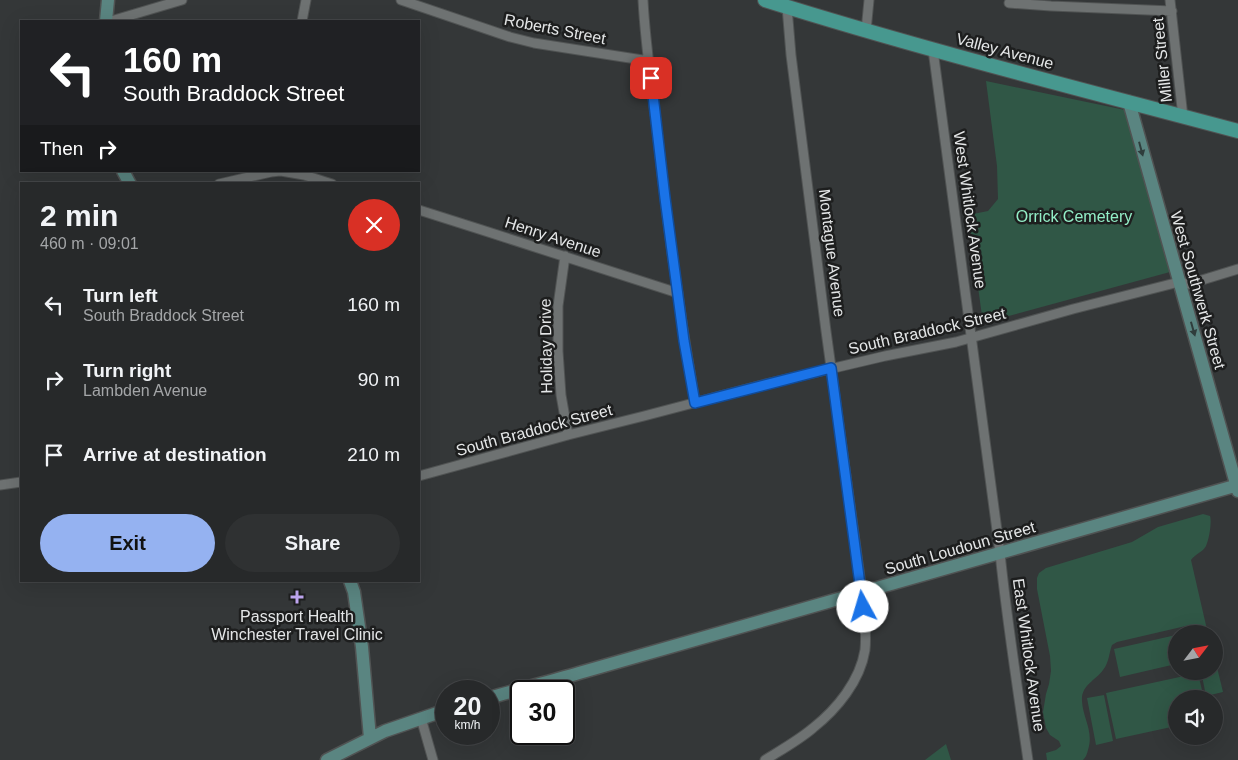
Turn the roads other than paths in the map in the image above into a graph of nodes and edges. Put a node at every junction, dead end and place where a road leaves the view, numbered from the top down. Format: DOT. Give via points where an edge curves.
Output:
graph roads {
  1 [pos="108,0"];
  2 [pos="182,0"];
  3 [pos="306,0"];
  4 [pos="401,0"];
  5 [pos="644,0"];
  6 [pos="765,0"];
  7 [pos="869,0"];
  8 [pos="1170,0"];
  9 [pos="1009,3"];
  10 [pos="787,7"];
  11 [pos="1172,11"];
  12 [pos="106,20"];
  13 [pos="114,20"];
  14 [pos="302,20"];
  15 [pos="866,31"];
  16 [pos="933,50"];
  17 [pos="648,61"];
  18 [pos="1129,102"];
  19 [pos="1184,117"];
  20 [pos="1238,131"];
  21 [pos="270,172"];
  22 [pos="286,172"];
  23 [pos="228,182"];
  24 [pos="326,182"];
  25 [pos="420,210"];
  26 [pos="565,256"];
  27 [pos="1238,269"];
  28 [pos="1179,282"];
  29 [pos="678,293"];
  30 [pos="972,337"];
  31 [pos="831,368"];
  32 [pos="695,403"];
  33 [pos="568,434"];
  34 [pos="420,476"];
  35 [pos="20,482"];
  36 [pos="0,485"];
  37 [pos="1237,488"];
  38 [pos="1000,553"];
  39 [pos="350,582"];
  40 [pos="862,592"];
  41 [pos="500,695"];
  42 [pos="435,714"];
  43 [pos="421,718"];
  44 [pos="370,738"];
  45 [pos="327,760"];
  46 [pos="433,760"];
  47 [pos="765,760"];
  48 [pos="1028,760"];
  1 -- 12 [label="street"];
  2 -- 13 [label="street"];
  3 -- 14 [label="street"];
  4 -- 17 [label="street, Roberts Street" via="534,43"];
  5 -- 17 [label="street"];
  6 -- 10 [label="main road, Valley Avenue"];
  7 -- 15 [label="street"];
  8 -- 11 [label="street, Miller Street"];
  9 -- 11 [label="street"];
  10 -- 15 [label="main road, Valley Avenue"];
  10 -- 31 [label="street, Montague Avenue"];
  11 -- 19 [label="street, Miller Street"];
  15 -- 16 [label="main road, Valley Avenue"];
  16 -- 18 [label="main road, Valley Avenue"];
  16 -- 30 [label="street, West Whitlock Avenue"];
  17 -- 29 [label="street"];
  18 -- 19 [label="main road, Valley Avenue"];
  18 -- 28 [label="street, West Southwerk Street, one-way"];
  19 -- 20 [label="main road, Valley Avenue"];
  21 -- 23 [label="street"];
  22 -- 24 [label="street"];
  25 -- 26 [label="street, Henry Avenue"];
  26 -- 29 [label="street, Henry Avenue"];
  26 -- 33 [label="street, Holiday Drive" via="558,306 558,351"];
  27 -- 28 [label="street, South Braddock Street" via="1189,284"];
  28 -- 30 [label="street, South Braddock Street"];
  28 -- 37 [label="street, West Southwerk Street, one-way"];
  29 -- 32 [label="street"];
  30 -- 31 [label="street, South Braddock Street"];
  30 -- 38 [label="street, West Whitlock Avenue"];
  31 -- 32 [label="street, South Braddock Street"];
  31 -- 40 [label="street, Montague Avenue"];
  32 -- 33 [label="street, South Braddock Street"];
  33 -- 34 [label="street, South Braddock Street"];
  35 -- 36 [label="street"];
  37 -- 38 [label="street, South Loudoun Street"];
  38 -- 40 [label="street, South Loudoun Street"];
  38 -- 48 [label="street, East Whitlock Avenue"];
  39 -- 44 [label="street" via="362,647"];
  40 -- 41 [label="street, South Loudoun Street"];
  40 -- 47 [label="street, Montague Avenue" via="866,635 855,679 830,713"];
  42 -- 43 [label="street"];
  43 -- 44 [label="street"];
  43 -- 46 [label="street"];
  44 -- 45 [label="street"];
}
